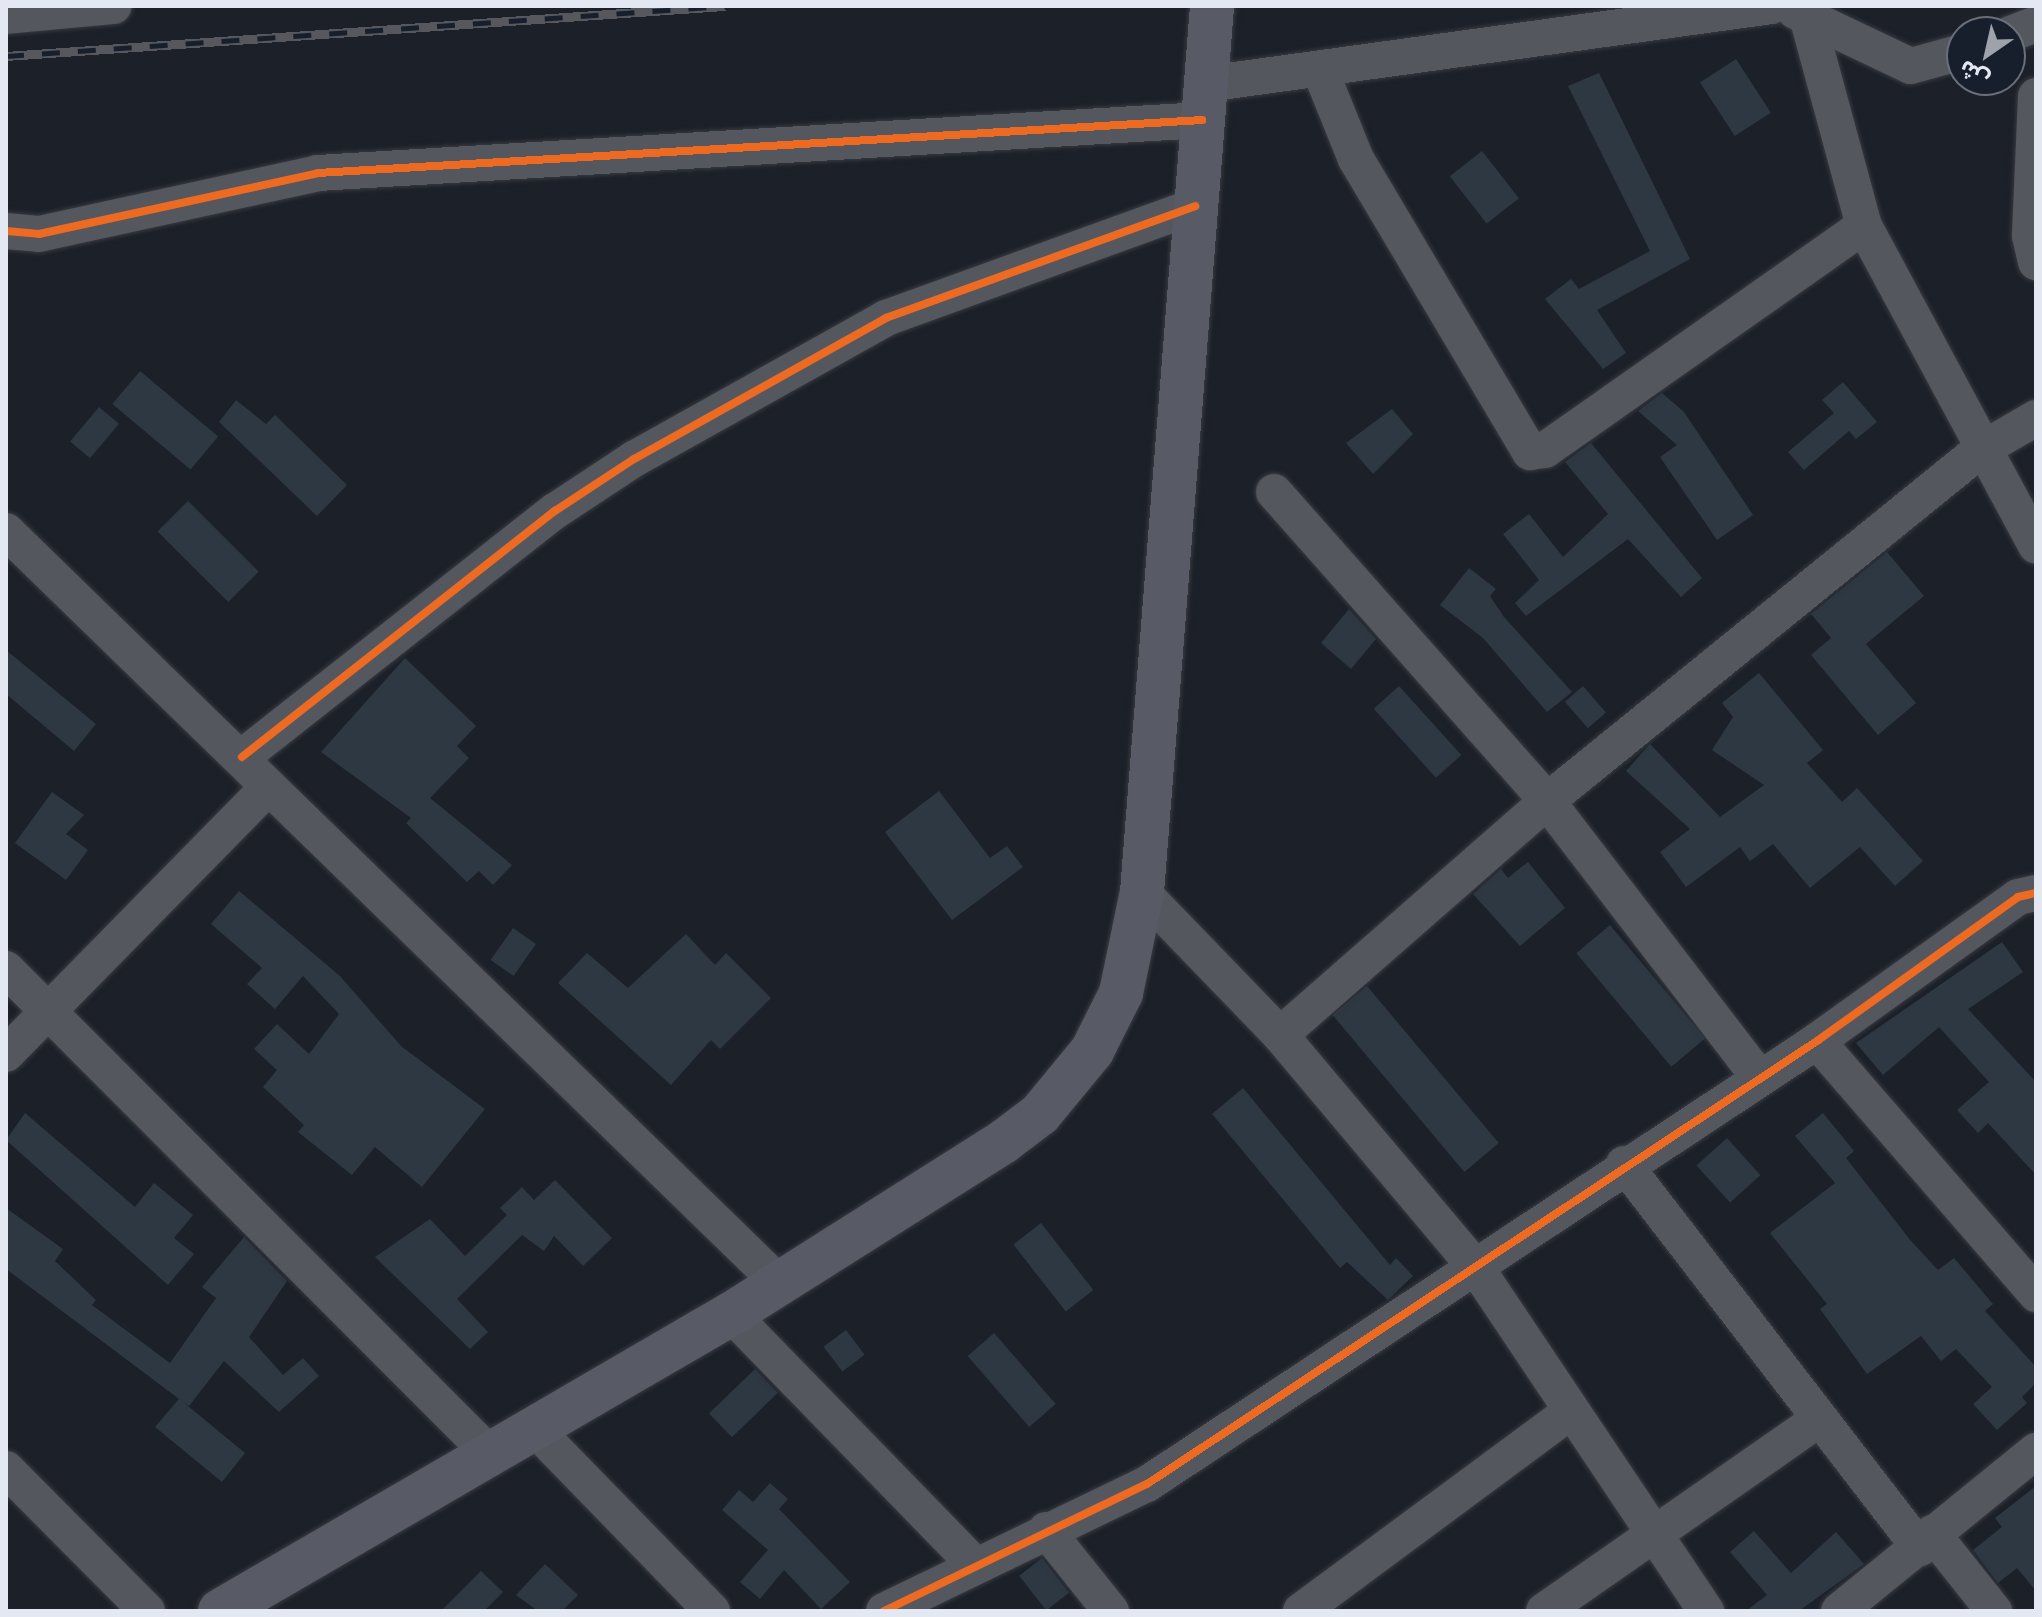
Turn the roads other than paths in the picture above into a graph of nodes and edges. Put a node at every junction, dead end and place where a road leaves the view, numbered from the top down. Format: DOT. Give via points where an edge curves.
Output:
graph roads {
  1 [pos="114,6"];
  2 [pos="1212,6"];
  3 [pos="1772,6"];
  4 [pos="1795,13"];
  5 [pos="6,16"];
  6 [pos="1946,56"];
  7 [pos="1320,70"];
  8 [pos="2036,96"];
  9 [pos="1204,102"];
  10 [pos="1195,206"];
  11 [pos="1864,226"];
  12 [pos="6,231"];
  13 [pos="2036,262"];
  14 [pos="2036,418"];
  15 [pos="1979,451"];
  16 [pos="1274,492"];
  17 [pos="6,531"];
  18 [pos="2036,546"];
  19 [pos="242,757"];
  20 [pos="268,787"];
  21 [pos="1547,801"];
  22 [pos="1142,892"];
  23 [pos="2036,893"];
  24 [pos="6,969"];
  25 [pos="47,1009"];
  26 [pos="1280,1035"];
  27 [pos="1817,1041"];
  28 [pos="6,1054"];
  29 [pos="1759,1077"];
  30 [pos="1624,1164"];
  31 [pos="1477,1269"];
  32 [pos="780,1284"];
  33 [pos="2036,1294"];
  34 [pos="731,1314"];
  35 [pos="1571,1411"];
  36 [pos="1819,1419"];
  37 [pos="535,1429"];
  38 [pos="2036,1451"];
  39 [pos="491,1455"];
  40 [pos="6,1469"];
  41 [pos="1046,1530"];
  42 [pos="1653,1537"];
  43 [pos="1926,1540"];
  44 [pos="972,1562"];
  45 [pos="147,1611"];
  46 [pos="221,1611"];
  47 [pos="712,1611"];
  48 [pos="884,1611"];
  49 [pos="1111,1611"];
  50 [pos="1301,1611"];
  51 [pos="1544,1611"];
  52 [pos="1706,1611"];
  53 [pos="1839,1611"];
  54 [pos="1994,1611"];
  1 -- 5 [label="street"];
  2 -- 9 [label="main road"];
  3 -- 7 [label="street"];
  4 -- 6 [label="street" via="1911,66"];
  4 -- 11 [label="street"];
  7 -- 9 [label="street"];
  7 -- 11 [label="street" via="1356,159 1530,452 1545,450"];
  8 -- 13 [label="street" via="2030,236"];
  9 -- 10 [label="main road"];
  9 -- 12 [label="street" via="318,173 53,231"];
  10 -- 19 [label="street" via="886,318 634,459 555,511"];
  10 -- 22 [label="main road"];
  11 -- 15 [label="street"];
  14 -- 15 [label="street"];
  15 -- 18 [label="street"];
  15 -- 21 [label="street"];
  16 -- 21 [label="street"];
  17 -- 19 [label="street"];
  19 -- 20 [label="street"];
  20 -- 25 [label="street"];
  20 -- 32 [label="street"];
  21 -- 26 [label="street"];
  21 -- 29 [label="street"];
  22 -- 26 [label="street"];
  22 -- 32 [label="main road" via="1121,993 1069,1084 1003,1142"];
  23 -- 27 [label="street" via="2018,897"];
  24 -- 25 [label="street"];
  25 -- 28 [label="street"];
  25 -- 39 [label="street"];
  26 -- 31 [label="street"];
  27 -- 29 [label="street"];
  27 -- 33 [label="street"];
  29 -- 30 [label="street"];
  30 -- 31 [label="street"];
  30 -- 36 [label="street"];
  31 -- 35 [label="street"];
  31 -- 41 [label="street" via="1147,1484"];
  32 -- 34 [label="main road"];
  34 -- 37 [label="main road"];
  34 -- 44 [label="street"];
  35 -- 42 [label="street"];
  35 -- 50 [label="street"];
  36 -- 42 [label="street"];
  36 -- 43 [label="street"];
  37 -- 39 [label="main road"];
  37 -- 47 [label="street"];
  38 -- 43 [label="street"];
  39 -- 46 [label="main road"];
  40 -- 45 [label="street"];
  41 -- 44 [label="street"];
  41 -- 49 [label="street"];
  42 -- 51 [label="street"];
  42 -- 52 [label="street"];
  43 -- 53 [label="street"];
  43 -- 54 [label="street"];
  44 -- 48 [label="street"];
}
